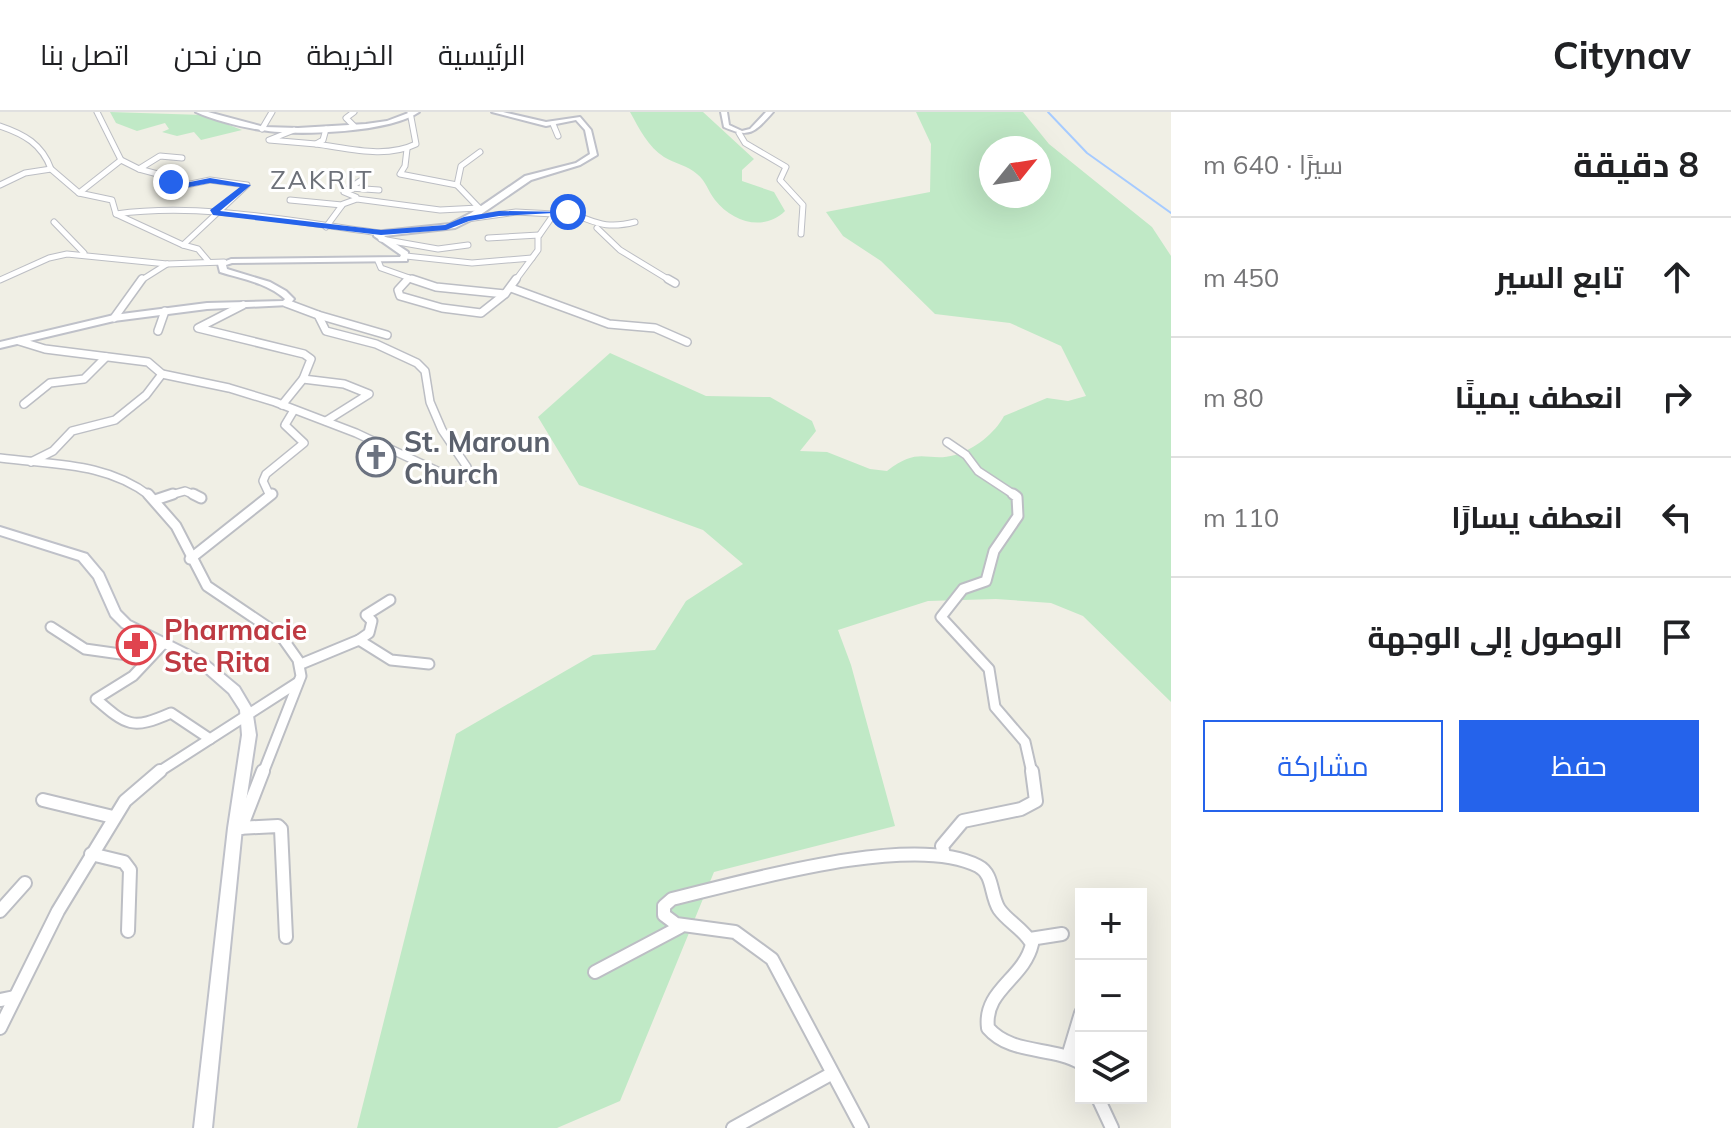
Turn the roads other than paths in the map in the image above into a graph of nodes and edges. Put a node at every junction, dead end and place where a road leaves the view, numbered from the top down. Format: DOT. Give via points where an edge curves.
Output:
graph roads {
  1 [pos="97,112"];
  2 [pos="199,112"];
  3 [pos="272,112"];
  4 [pos="354,112"];
  5 [pos="495,112"];
  6 [pos="724,112"];
  7 [pos="770,112"];
  8 [pos="413,113"];
  9 [pos="553,124"];
  10 [pos="0,126"];
  11 [pos="354,126"];
  12 [pos="262,129"];
  13 [pos="326,129"];
  14 [pos="294,130"];
  15 [pos="739,133"];
  16 [pos="558,136"];
  17 [pos="316,144"];
  18 [pos="407,149"];
  19 [pos="480,152"];
  20 [pos="182,158"];
  21 [pos="121,160"];
  22 [pos="51,169"];
  23 [pos="139,169"];
  24 [pos="360,181"];
  25 [pos="0,185"];
  26 [pos="457,185"];
  27 [pos="350,188"];
  28 [pos="379,190"];
  29 [pos="79,193"];
  30 [pos="362,198"];
  31 [pos="290,200"];
  32 [pos="342,205"];
  33 [pos="480,209"];
  34 [pos="213,212"];
  35 [pos="554,213"];
  36 [pos="116,214"];
  37 [pos="467,219"];
  38 [pos="54,222"];
  39 [pos="635,222"];
  40 [pos="326,227"];
  41 [pos="597,228"];
  42 [pos="801,234"];
  43 [pos="539,235"];
  44 [pos="381,236"];
  45 [pos="488,238"];
  46 [pos="183,245"];
  47 [pos="468,245"];
  48 [pos="84,253"];
  49 [pos="406,256"];
  50 [pos="532,258"];
  51 [pos="378,261"];
  52 [pos="209,262"];
  53 [pos="224,262"];
  54 [pos="167,264"];
  55 [pos="408,279"];
  56 [pos="0,280"];
  57 [pos="675,283"];
  58 [pos="508,291"];
  59 [pos="286,303"];
  60 [pos="243,305"];
  61 [pos="165,311"];
  62 [pos="318,315"];
  63 [pos="114,318"];
  64 [pos="158,331"];
  65 [pos="387,335"];
  66 [pos="19,341"];
  67 [pos="687,342"];
  68 [pos="2,344"];
  69 [pos="106,357"];
  70 [pos="162,374"];
  71 [pos="303,379"];
  72 [pos="24,404"];
  73 [pos="282,405"];
  74 [pos="294,410"];
  75 [pos="326,421"];
  76 [pos="947,442"];
  77 [pos="0,458"];
  78 [pos="31,462"];
  79 [pos="201,498"];
  80 [pos="155,500"];
  81 [pos="0,531"];
  82 [pos="190,559"];
  83 [pos="390,600"];
  84 [pos="51,627"];
  85 [pos="359,640"];
  86 [pos="164,643"];
  87 [pos="149,658"];
  88 [pos="301,664"];
  89 [pos="429,664"];
  90 [pos="298,682"];
  91 [pos="247,714"];
  92 [pos="210,739"];
  93 [pos="43,800"];
  94 [pos="113,817"];
  95 [pos="238,828"];
  96 [pos="91,854"];
  97 [pos="944,855"];
  98 [pos="25,883"];
  99 [pos="0,911"];
  100 [pos="680,927"];
  101 [pos="128,931"];
  102 [pos="1062,934"];
  103 [pos="286,937"];
  104 [pos="1030,939"];
  105 [pos="595,972"];
  106 [pos="15,997"];
  107 [pos="0,1000"];
  108 [pos="0,1028"];
  109 [pos="1075,1032"];
  110 [pos="1069,1053"];
  111 [pos="1075,1058"];
  112 [pos="831,1074"];
  113 [pos="1101,1104"];
  114 [pos="203,1125"];
  115 [pos="733,1128"];
  116 [pos="862,1128"];
  117 [pos="1112,1128"];
  1 -- 21 [label="street"];
  2 -- 12 [label="street"];
  3 -- 12 [label="street"];
  4 -- 11 [label="street" via="346,118"];
  5 -- 9 [label="street"];
  6 -- 15 [label="street" via="726,126"];
  7 -- 15 [label="street" via="752,130"];
  8 -- 11 [label="street" via="400,121"];
  8 -- 18 [label="street" via="416,144"];
  9 -- 16 [label="street"];
  9 -- 33 [label="street" via="571,117 584,121 594,155 528,178"];
  10 -- 22 [label="street" via="40,145"];
  11 -- 13 [label="street"];
  12 -- 14 [label="street"];
  13 -- 14 [label="street"];
  13 -- 17 [label="street"];
  14 -- 17 [label="street" via="269,140"];
  15 -- 42 [label="street" via="745,143 786,167 780,180 803,205"];
  17 -- 18 [label="street"];
  18 -- 26 [label="street" via="400,174"];
  19 -- 26 [label="street" via="461,166"];
  20 -- 23 [label="street" via="160,156"];
  21 -- 23 [label="street"];
  21 -- 29 [label="street"];
  22 -- 25 [label="street" via="24,173"];
  22 -- 29 [label="street"];
  23 -- 34 [label="street" via="165,176 176,187 210,180 247,185"];
  24 -- 27 [label="street"];
  26 -- 33 [label="street"];
  27 -- 28 [label="street"];
  27 -- 30 [label="street" via="344,192"];
  29 -- 36 [label="street" via="112,200"];
  30 -- 32 [label="street"];
  30 -- 33 [label="street" via="440,210"];
  31 -- 32 [label="street"];
  32 -- 40 [label="street"];
  33 -- 37 [label="street"];
  34 -- 36 [label="street"];
  34 -- 40 [label="street"];
  34 -- 46 [label="street"];
  35 -- 37 [label="street"];
  35 -- 41 [label="street" via="568,212"];
  35 -- 43 [label="street"];
  36 -- 46 [label="street"];
  37 -- 44 [label="street"];
  38 -- 48 [label="street"];
  39 -- 41 [label="street"];
  40 -- 44 [label="street"];
  41 -- 57 [label="street" via="611,243"];
  43 -- 45 [label="street"];
  43 -- 50 [label="street"];
  44 -- 47 [label="street" via="438,249"];
  44 -- 49 [label="street"];
  46 -- 52 [label="street" via="198,249"];
  48 -- 54 [label="street"];
  48 -- 56 [label="street" via="49,258"];
  49 -- 50 [label="street" via="472,263"];
  49 -- 51 [label="street"];
  50 -- 58 [label="street"];
  51 -- 53 [label="street"];
  51 -- 55 [label="street" via="381,268"];
  52 -- 53 [label="street"];
  52 -- 54 [label="street"];
  53 -- 59 [label="street" via="223,270 277,288 289,296"];
  54 -- 63 [label="street" via="143,277"];
  55 -- 58 [label="street" via="436,287"];
  55 -- 58 [label="street" via="398,290 400,296 481,313"];
  58 -- 67 [label="street" via="609,324 655,328"];
  59 -- 60 [label="street"];
  59 -- 62 [label="street"];
  60 -- 61 [label="street"];
  60 -- 71 [label="street" via="198,328 304,354 311,359"];
  61 -- 63 [label="street"];
  61 -- 64 [label="street"];
  62 -- 65 [label="street"];
  62 -- 75 [label="street" via="326,331 376,344 425,371 430,402 468,476 450,477"];
  63 -- 66 [label="street"];
  66 -- 68 [label="street"];
  66 -- 69 [label="street"];
  69 -- 70 [label="street" via="148,362"];
  69 -- 72 [label="street" via="84,379 50,383"];
  70 -- 73 [label="street"];
  70 -- 78 [label="street" via="115,420 72,431 57,448"];
  71 -- 73 [label="street"];
  71 -- 75 [label="street" via="344,384 369,394"];
  73 -- 74 [label="street"];
  74 -- 75 [label="street"];
  74 -- 82 [label="street" via="285,425 304,443 263,478 272,495"];
  76 -- 97 [label="street" via="1020,504 1018,516 994,551 986,581 963,589 941,617 989,669 995,707 1025,742 1037,796 1021,809 963,821 942,846"];
  77 -- 78 [label="street"];
  78 -- 80 [label="street" via="101,471"];
  79 -- 80 [label="street" via="185,491"];
  80 -- 82 [label="street"];
  81 -- 86 [label="street" via="83,557 99,576 115,613"];
  82 -- 88 [label="street" via="211,591 277,631"];
  83 -- 85 [label="street" via="369,610 369,633"];
  84 -- 87 [label="street" via="85,649"];
  85 -- 88 [label="street"];
  85 -- 89 [label="street" via="400,665"];
  86 -- 87 [label="street"];
  86 -- 91 [label="street" via="223,678"];
  87 -- 92 [label="street" via="98,700 121,721 145,724 171,713"];
  88 -- 90 [label="street"];
  90 -- 91 [label="street"];
  90 -- 95 [label="street"];
  91 -- 92 [label="street"];
  91 -- 95 [label="street"];
  92 -- 94 [label="street" via="136,789"];
  93 -- 94 [label="street"];
  94 -- 96 [label="street"];
  95 -- 103 [label="street" via="281,829"];
  95 -- 114 [label="street"];
  96 -- 101 [label="street" via="124,862 130,870"];
  96 -- 106 [label="street"];
  97 -- 100 [label="street" via="823,865 672,899 664,906 664,915"];
  97 -- 104 [label="street" via="983,869 997,905"];
  98 -- 99 [label="street"];
  100 -- 105 [label="street"];
  100 -- 112 [label="street" via="709,925 731,931 750,939 772,959"];
  102 -- 104 [label="street"];
  104 -- 110 [label="street" via="1028,960 989,1002 988,1029 1003,1042"];
  106 -- 107 [label="street"];
  106 -- 108 [label="street"];
  109 -- 110 [label="street"];
  110 -- 111 [label="street"];
  112 -- 115 [label="street"];
  112 -- 116 [label="street"];
  113 -- 117 [label="street"];
}
